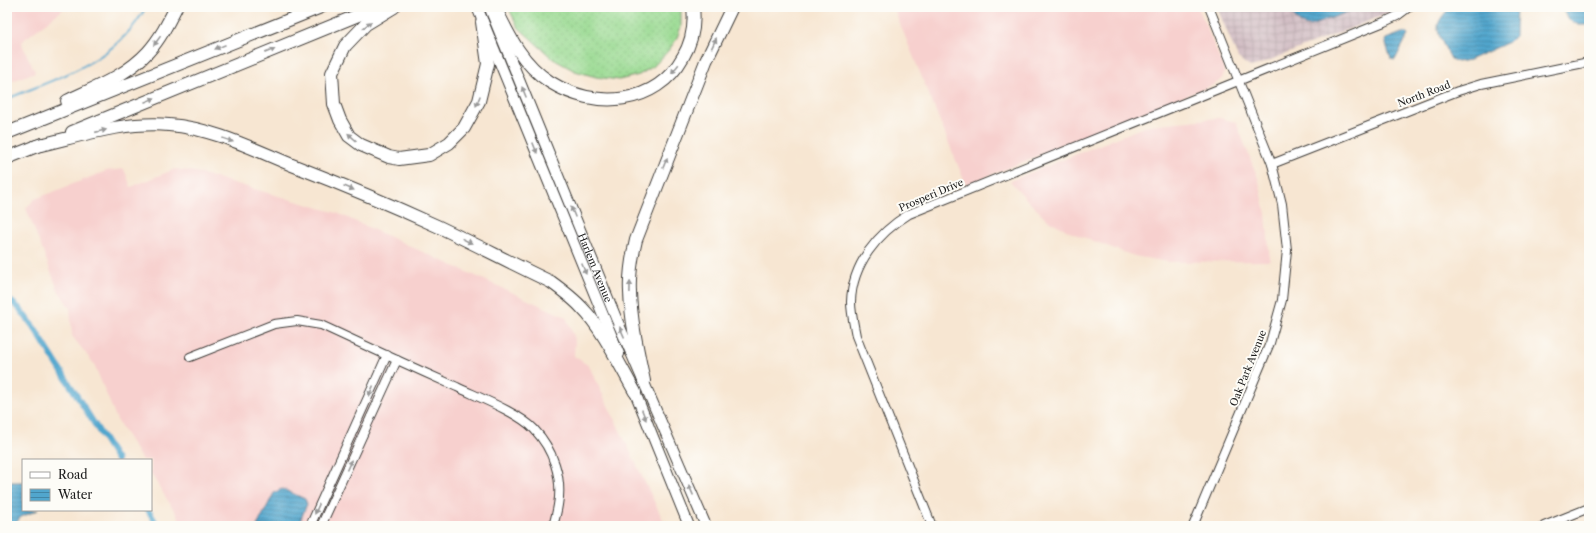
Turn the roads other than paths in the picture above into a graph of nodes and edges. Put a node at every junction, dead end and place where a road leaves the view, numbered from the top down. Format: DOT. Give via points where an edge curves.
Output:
graph roads {
  1 [pos="176,7"];
  2 [pos="321,7"];
  3 [pos="378,7"];
  4 [pos="394,7"];
  5 [pos="477,7"];
  6 [pos="490,7"];
  7 [pos="495,7"];
  8 [pos="693,7"];
  9 [pos="732,7"];
  10 [pos="1209,7"];
  11 [pos="1409,7"];
  12 [pos="482,22"];
  13 [pos="1589,62"];
  14 [pos="1239,80"];
  15 [pos="7,128"];
  16 [pos="7,132"];
  17 [pos="36,146"];
  18 [pos="7,158"];
  19 [pos="1272,164"];
  20 [pos="387,355"];
  21 [pos="190,357"];
  22 [pos="397,360"];
  23 [pos="644,381"];
  24 [pos="635,392"];
  25 [pos="1589,508"];
  26 [pos="310,526"];
  27 [pos="321,526"];
  28 [pos="553,526"];
  29 [pos="689,526"];
  30 [pos="706,526"];
  31 [pos="932,526"];
  32 [pos="1193,526"];
  33 [pos="1544,526"];
  1 -- 15 [label="highway, one-way" via="160,37 149,51 125,72"];
  2 -- 16 [label="highway, one-way"];
  17 -- 3 [label="highway, one-way"];
  12 -- 4 [label="highway, one-way" via="488,64 479,101 464,128 449,143 429,155 399,159 361,145 349,136 334,104 332,73 345,46 366,24"];
  5 -- 12 [label="main road, Harlem Avenue"];
  23 -- 6 [label="main road, Harlem Avenue, one-way"];
  8 -- 7 [label="highway, one-way" via="694,23 690,42 673,73 647,92 611,100 576,93 539,73 513,44"];
  23 -- 9 [label="highway, one-way" via="631,310 632,259 636,240 706,61"];
  10 -- 14 [label="street, Oak Park Avenue"];
  11 -- 14 [label="street, Prosperi Drive" via="1384,22"];
  12 -- 24 [label="main road, Harlem Avenue, one-way"];
  13 -- 19 [label="street, North Road" via="1458,91"];
  14 -- 19 [label="street, Oak Park Avenue"];
  14 -- 31 [label="street, Prosperi Drive" via="908,214 893,224 869,250 854,283 851,301 856,336"];
  17 -- 18 [label="highway"];
  17 -- 24 [label="highway, one-way" via="123,126 170,125 200,130 319,176 437,226 557,286 589,316"];
  19 -- 32 [label="street, Oak Park Avenue" via="1282,204 1287,250 1282,300 1270,343"];
  20 -- 21 [label="street" via="321,325 297,321 274,324"];
  20 -- 22 [label="street"];
  20 -- 26 [label="street, one-way"];
  27 -- 22 [label="street, one-way"];
  22 -- 28 [label="street" via="510,413 533,428 556,464 559,505"];
  30 -- 23 [label="main road, Harlem Avenue, one-way"];
  24 -- 29 [label="main road, Harlem Avenue, one-way"];
  25 -- 33 [label="street"];
}
